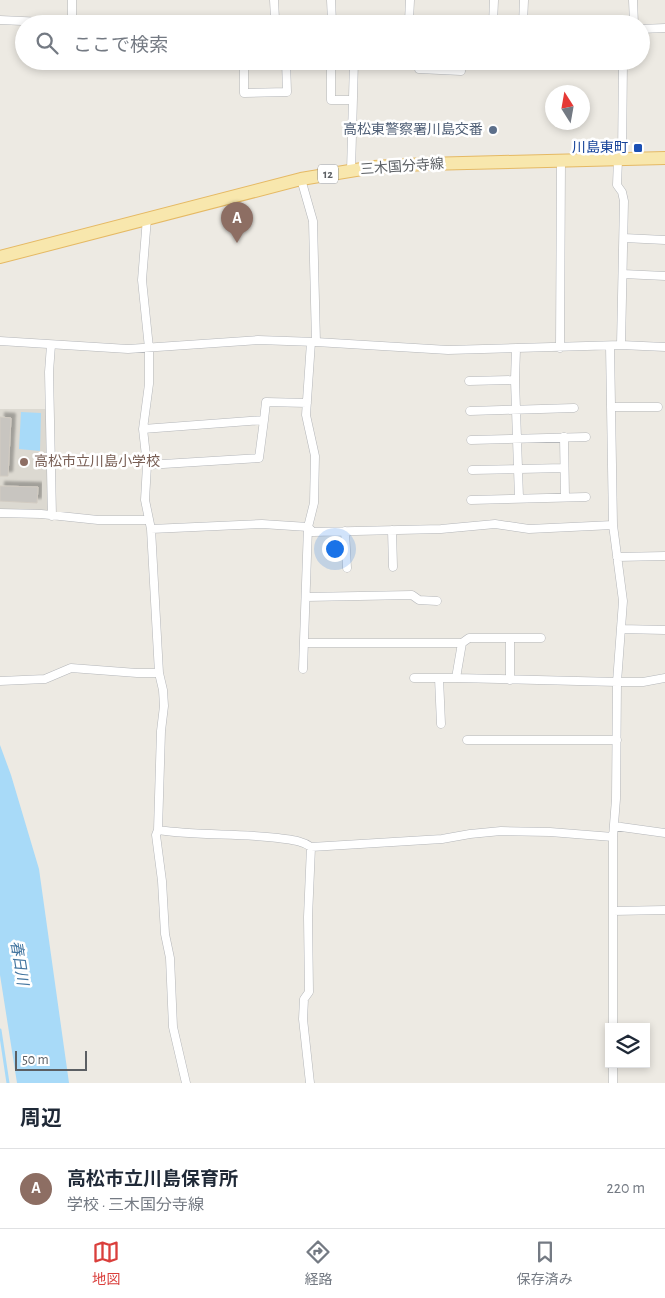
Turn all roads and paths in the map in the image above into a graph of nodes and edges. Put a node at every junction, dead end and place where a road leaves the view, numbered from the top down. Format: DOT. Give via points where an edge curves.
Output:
graph roads {
  1 [pos="72,0"];
  2 [pos="274,0"];
  3 [pos="332,0"];
  4 [pos="410,0"];
  5 [pos="494,0"];
  6 [pos="524,0"];
  7 [pos="633,0"];
  8 [pos="72,15"];
  9 [pos="275,15"];
  10 [pos="332,15"];
  11 [pos="410,15"];
  12 [pos="493,15"];
  13 [pos="523,15"];
  14 [pos="634,15"];
  15 [pos="0,20"];
  16 [pos="15,20"];
  17 [pos="665,28"];
  18 [pos="650,29"];
  19 [pos="244,70"];
  20 [pos="286,70"];
  21 [pos="331,70"];
  22 [pos="354,70"];
  23 [pos="440,70"];
  24 [pos="623,70"];
  25 [pos="461,71"];
  26 [pos="353,100"];
  27 [pos="665,158"];
  28 [pos="620,159"];
  29 [pos="561,160"];
  30 [pos="352,171"];
  31 [pos="301,179"];
  32 [pos="147,218"];
  33 [pos="624,238"];
  34 [pos="665,240"];
  35 [pos="0,258"];
  36 [pos="623,274"];
  37 [pos="665,276"];
  38 [pos="0,341"];
  39 [pos="314,342"];
  40 [pos="51,345"];
  41 [pos="610,346"];
  42 [pos="621,346"];
  43 [pos="665,347"];
  44 [pos="148,348"];
  45 [pos="560,348"];
  46 [pos="516,349"];
  47 [pos="515,380"];
  48 [pos="469,381"];
  49 [pos="307,403"];
  50 [pos="611,407"];
  51 [pos="658,407"];
  52 [pos="574,408"];
  53 [pos="470,410"];
  54 [pos="516,410"];
  55 [pos="264,420"];
  56 [pos="143,429"];
  57 [pos="564,437"];
  58 [pos="586,437"];
  59 [pos="517,439"];
  60 [pos="471,440"];
  61 [pos="146,465"];
  62 [pos="564,468"];
  63 [pos="518,469"];
  64 [pos="472,470"];
  65 [pos="565,497"];
  66 [pos="586,497"];
  67 [pos="518,498"];
  68 [pos="471,500"];
  69 [pos="0,513"];
  70 [pos="52,516"];
  71 [pos="149,520"];
  72 [pos="613,524"];
  73 [pos="308,527"];
  74 [pos="151,529"];
  75 [pos="392,530"];
  76 [pos="345,531"];
  77 [pos="665,556"];
  78 [pos="617,557"];
  79 [pos="393,566"];
  80 [pos="347,568"];
  81 [pos="306,597"];
  82 [pos="438,601"];
  83 [pos="621,629"];
  84 [pos="665,630"];
  85 [pos="510,638"];
  86 [pos="541,638"];
  87 [pos="304,643"];
  88 [pos="462,643"];
  89 [pos="303,669"];
  90 [pos="159,673"];
  91 [pos="414,678"];
  92 [pos="439,678"];
  93 [pos="456,678"];
  94 [pos="665,678"];
  95 [pos="510,680"];
  96 [pos="0,681"];
  97 [pos="617,682"];
  98 [pos="441,724"];
  99 [pos="467,740"];
  100 [pos="617,740"];
  101 [pos="614,826"];
  102 [pos="158,830"];
  103 [pos="665,833"];
  104 [pos="613,837"];
  105 [pos="311,846"];
  106 [pos="665,910"];
  107 [pos="613,911"];
  108 [pos="613,1023"];
  109 [pos="613,1068"];
  110 [pos="186,1083"];
  111 [pos="310,1083"];
  112 [pos="613,1083"];
  1 -- 8 [label="street"];
  2 -- 9 [label="street"];
  3 -- 10 [label="street"];
  4 -- 11 [label="street"];
  5 -- 12 [label="street"];
  6 -- 13 [label="street"];
  7 -- 14 [label="street"];
  15 -- 16 [label="street"];
  17 -- 18 [label="street"];
  19 -- 20 [label="street" via="244,93 287,92"];
  21 -- 26 [label="street" via="331,100"];
  22 -- 26 [label="street"];
  23 -- 25 [label="street"];
  24 -- 28 [label="street"];
  26 -- 30 [label="street"];
  27 -- 28 [label="main road, 三木国分寺線 / 12"];
  28 -- 29 [label="main road, 三木国分寺線 / 12"];
  28 -- 33 [label="street" via="617,184 624,201"];
  29 -- 30 [label="main road, 三木国分寺線 / 12" via="425,164"];
  29 -- 45 [label="street"];
  30 -- 31 [label="main road, 三木国分寺線 / 12"];
  31 -- 32 [label="main road, 三木国分寺線 / 12"];
  31 -- 39 [label="street" via="313,222"];
  32 -- 35 [label="main road, 三木国分寺線 / 12"];
  32 -- 44 [label="street" via="142,280"];
  33 -- 34 [label="street"];
  33 -- 36 [label="street"];
  36 -- 37 [label="street"];
  36 -- 42 [label="street"];
  38 -- 40 [label="street"];
  39 -- 44 [label="street" via="258,340"];
  39 -- 46 [label="street" via="448,350"];
  39 -- 49 [label="street"];
  40 -- 44 [label="street"];
  40 -- 70 [label="street" via="48,372"];
  41 -- 42 [label="street"];
  41 -- 45 [label="street"];
  41 -- 50 [label="street"];
  42 -- 43 [label="street"];
  44 -- 56 [label="street" via="149,384"];
  45 -- 46 [label="street"];
  46 -- 47 [label="street"];
  47 -- 48 [label="street"];
  47 -- 54 [label="street"];
  49 -- 55 [label="street" via="266,402"];
  49 -- 73 [label="street" via="306,415 315,456 314,503"];
  50 -- 51 [label="street"];
  50 -- 72 [label="street"];
  52 -- 54 [label="street"];
  53 -- 54 [label="street"];
  54 -- 59 [label="street"];
  55 -- 56 [label="street"];
  55 -- 61 [label="street" via="259,458"];
  56 -- 61 [label="street"];
  57 -- 58 [label="street"];
  57 -- 59 [label="street"];
  57 -- 62 [label="street"];
  59 -- 60 [label="street"];
  59 -- 63 [label="street"];
  61 -- 71 [label="street" via="145,500"];
  62 -- 63 [label="street"];
  62 -- 65 [label="street"];
  63 -- 64 [label="street"];
  63 -- 67 [label="street"];
  65 -- 66 [label="street"];
  65 -- 67 [label="street"];
  67 -- 68 [label="street"];
  69 -- 70 [label="street"];
  70 -- 71 [label="street"];
  71 -- 74 [label="street"];
  72 -- 75 [label="street" via="529,529 495,524"];
  72 -- 78 [label="street"];
  73 -- 74 [label="street" via="262,524"];
  73 -- 76 [label="street" via="314,532"];
  73 -- 81 [label="street"];
  74 -- 90 [label="street"];
  75 -- 76 [label="street"];
  75 -- 79 [label="street"];
  76 -- 80 [label="street"];
  77 -- 78 [label="street"];
  78 -- 83 [label="street" via="622,601"];
  81 -- 82 [label="street" via="412,595 419,600"];
  81 -- 87 [label="street"];
  83 -- 84 [label="street"];
  83 -- 97 [label="street"];
  85 -- 86 [label="street"];
  85 -- 88 [label="street" via="469,638"];
  85 -- 95 [label="street"];
  87 -- 88 [label="street"];
  87 -- 89 [label="street"];
  88 -- 93 [label="street"];
  90 -- 96 [label="street" via="70,668 45,679"];
  90 -- 102 [label="street" via="164,706"];
  91 -- 92 [label="street"];
  92 -- 93 [label="street"];
  92 -- 98 [label="street"];
  93 -- 95 [label="street"];
  94 -- 97 [label="street"];
  95 -- 97 [label="street"];
  97 -- 100 [label="street"];
  99 -- 100 [label="street"];
  100 -- 101 [label="street"];
  101 -- 103 [label="street"];
  101 -- 104 [label="street"];
  102 -- 105 [label="street" via="264,836"];
  102 -- 110 [label="street" via="165,934 172,978 173,1027"];
  104 -- 105 [label="street" via="501,831 442,839"];
  104 -- 107 [label="street"];
  105 -- 111 [label="street" via="309,992 304,999 303,1019"];
  106 -- 107 [label="street"];
  107 -- 108 [label="street"];
  109 -- 112 [label="street"];
}
